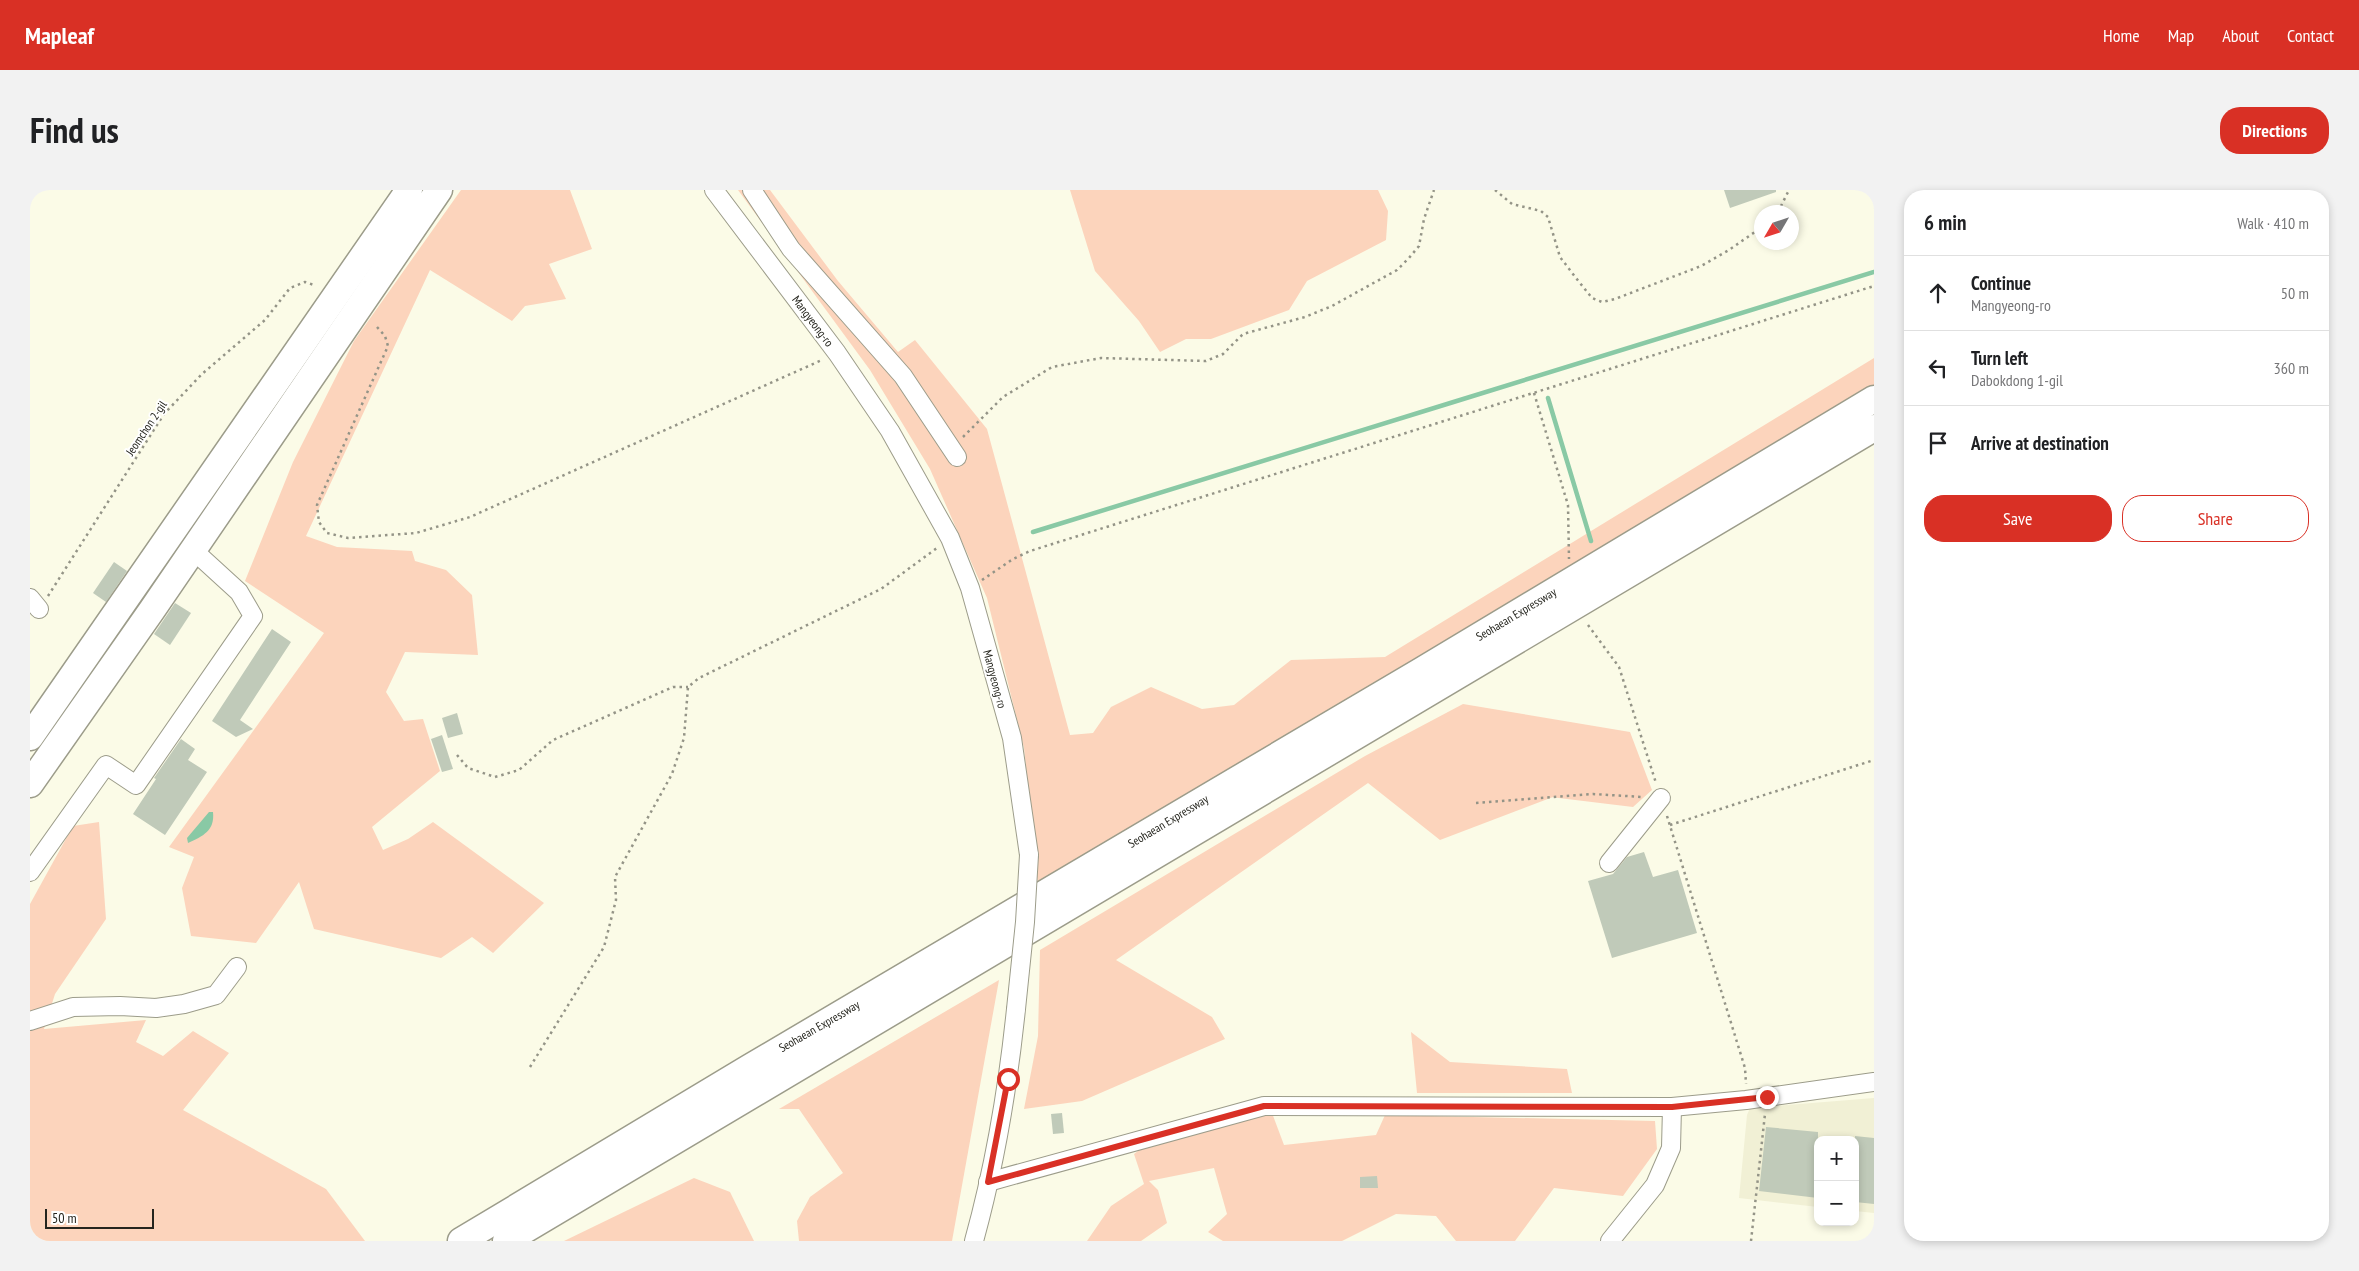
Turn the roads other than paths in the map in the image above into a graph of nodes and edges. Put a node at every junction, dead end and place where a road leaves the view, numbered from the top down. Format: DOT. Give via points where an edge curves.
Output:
graph roads {
  1 [pos="409,190"];
  2 [pos="440,190"];
  3 [pos="714,190"];
  4 [pos="752,190"];
  5 [pos="1874,399"];
  6 [pos="1874,428"];
  7 [pos="953,452"];
  8 [pos="193,550"];
  9 [pos="78,670"];
  10 [pos="30,718"];
  11 [pos="30,737"];
  12 [pos="30,784"];
  13 [pos="1661,798"];
  14 [pos="1610,863"];
  15 [pos="30,872"];
  16 [pos="237,968"];
  17 [pos="30,1021"];
  18 [pos="1874,1082"];
  19 [pos="1672,1107"];
  20 [pos="988,1182"];
  21 [pos="461,1241"];
  22 [pos="506,1241"];
  23 [pos="974,1241"];
  24 [pos="1610,1241"];
  1 -- 9 [label="highway"];
  2 -- 8 [label="highway"];
  3 -- 20 [label="street, Mangyeong-ro, bridge" via="837,353 890,431 950,538 970,588 1012,738 1029,855 1008,1079"];
  4 -- 7 [label="street" via="791,249 903,376"];
  5 -- 21 [label="highway, Seohaean Expressway"];
  6 -- 22 [label="highway, Seohaean Expressway"];
  8 -- 12 [label="highway"];
  8 -- 15 [label="street" via="239,592 253,616 136,785 106,765"];
  9 -- 10 [label="street"];
  9 -- 11 [label="highway"];
  13 -- 14 [label="street"];
  16 -- 17 [label="street" via="216,995 184,1004 156,1008 73,1007"];
  18 -- 19 [label="street"];
  19 -- 20 [label="street" via="1264,1106"];
  19 -- 24 [label="street" via="1671,1148 1655,1185"];
  20 -- 23 [label="street, Mangyeong-ro"];
}
